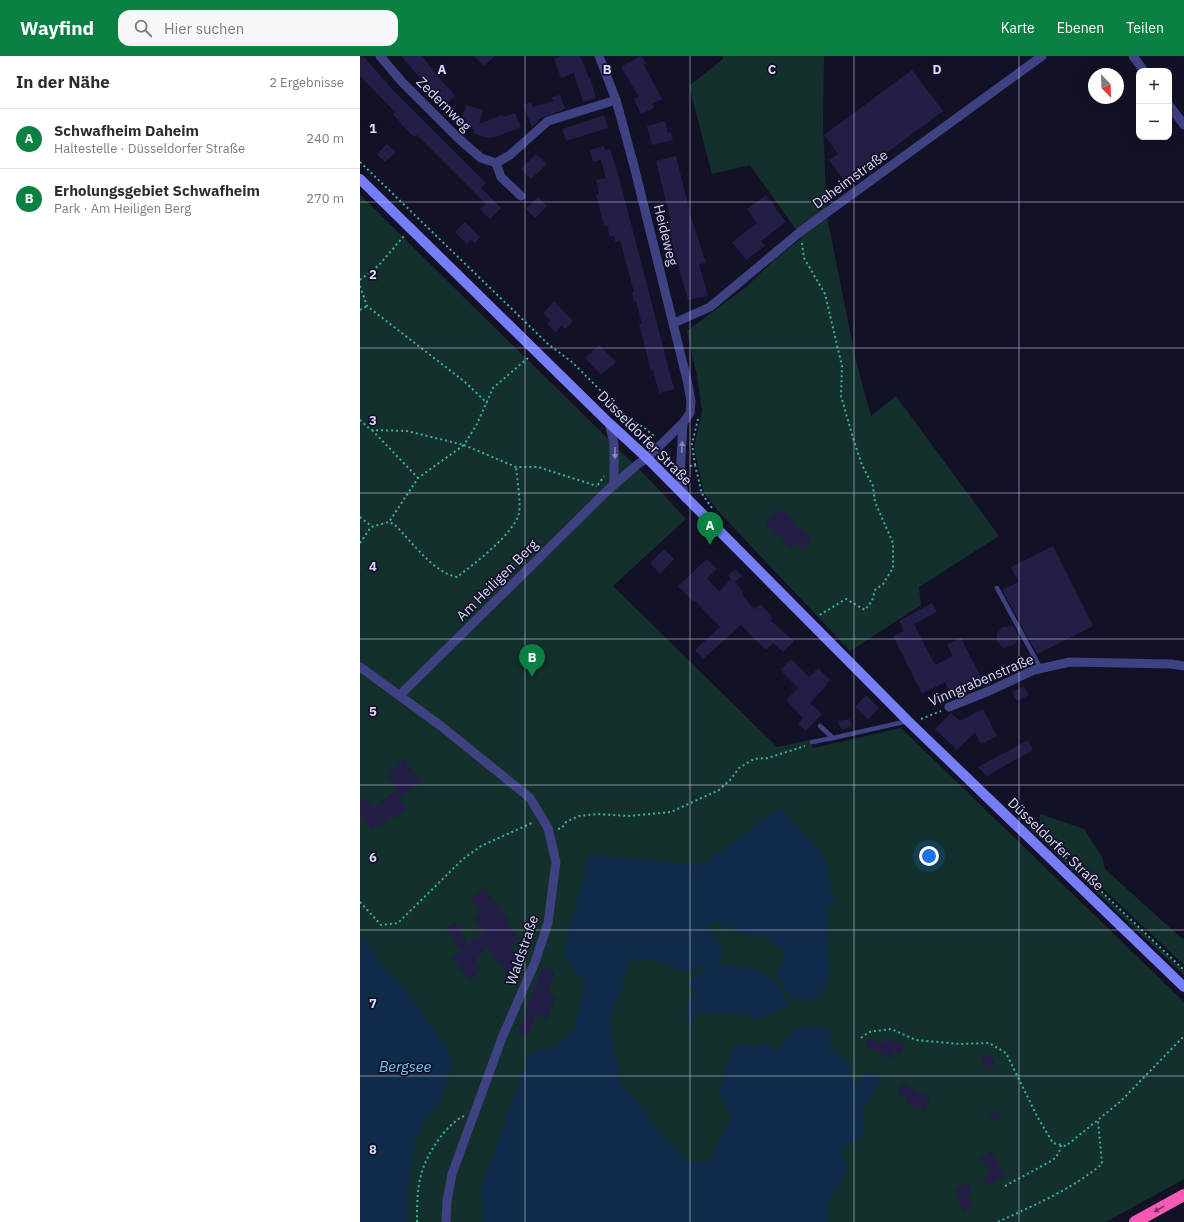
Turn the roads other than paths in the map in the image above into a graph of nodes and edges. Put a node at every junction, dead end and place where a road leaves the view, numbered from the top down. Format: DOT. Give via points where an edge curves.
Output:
graph roads {
  1 [pos="380,56"];
  2 [pos="599,56"];
  3 [pos="1042,56"];
  4 [pos="1133,56"];
  5 [pos="1142,68"];
  6 [pos="616,100"];
  7 [pos="1172,109"];
  8 [pos="1184,125"];
  9 [pos="496,163"];
  10 [pos="360,179"];
  11 [pos="521,196"];
  12 [pos="674,323"];
  13 [pos="609,423"];
  14 [pos="683,423"];
  15 [pos="647,458"];
  16 [pos="614,485"];
  17 [pos="685,498"];
  18 [pos="997,588"];
  19 [pos="1184,666"];
  20 [pos="360,667"];
  21 [pos="1041,669"];
  22 [pos="400,695"];
  23 [pos="949,707"];
  24 [pos="908,721"];
  25 [pos="820,726"];
  26 [pos="833,738"];
  27 [pos="812,742"];
  28 [pos="1184,987"];
  29 [pos="1184,1195"];
  30 [pos="446,1222"];
  31 [pos="1135,1222"];
  1 -- 9 [label="street, Zedernweg" via="458,138 481,158"];
  2 -- 6 [label="street, Heideweg"];
  3 -- 12 [label="street, Daheimstraße" via="800,232 710,306"];
  4 -- 5 [label="street"];
  6 -- 9 [label="street" via="548,122 510,155"];
  6 -- 12 [label="street, Heideweg"];
  7 -- 8 [label="street"];
  9 -- 11 [label="street" via="502,177"];
  10 -- 13 [label="main road, Düsseldorfer Straße"];
  12 -- 14 [label="street, Heideweg" via="691,401 690,413"];
  13 -- 15 [label="main road, Düsseldorfer Straße"];
  13 -- 16 [label="street, one-way" via="614,443"];
  14 -- 15 [label="street, Heideweg"];
  17 -- 14 [label="street, Heideweg, one-way" via="680,476"];
  15 -- 16 [label="street, Am Heiligen Berg"];
  15 -- 17 [label="main road, Düsseldorfer Straße"];
  16 -- 22 [label="street, Am Heiligen Berg"];
  17 -- 24 [label="main road, Düsseldorfer Straße"];
  18 -- 21 [label="lane"];
  19 -- 21 [label="street, Vinngrabenstraße" via="1070,662"];
  20 -- 22 [label="street, Waldstraße"];
  21 -- 23 [label="street, Vinngrabenstraße"];
  22 -- 30 [label="street, Waldstraße" via="530,798 543,818 556,862 548,923 452,1174"];
  24 -- 26 [label="lane"];
  24 -- 28 [label="main road, Düsseldorfer Straße"];
  25 -- 26 [label="lane"];
  26 -- 27 [label="lane"];
  29 -- 31 [label="highway, one-way"];
}
